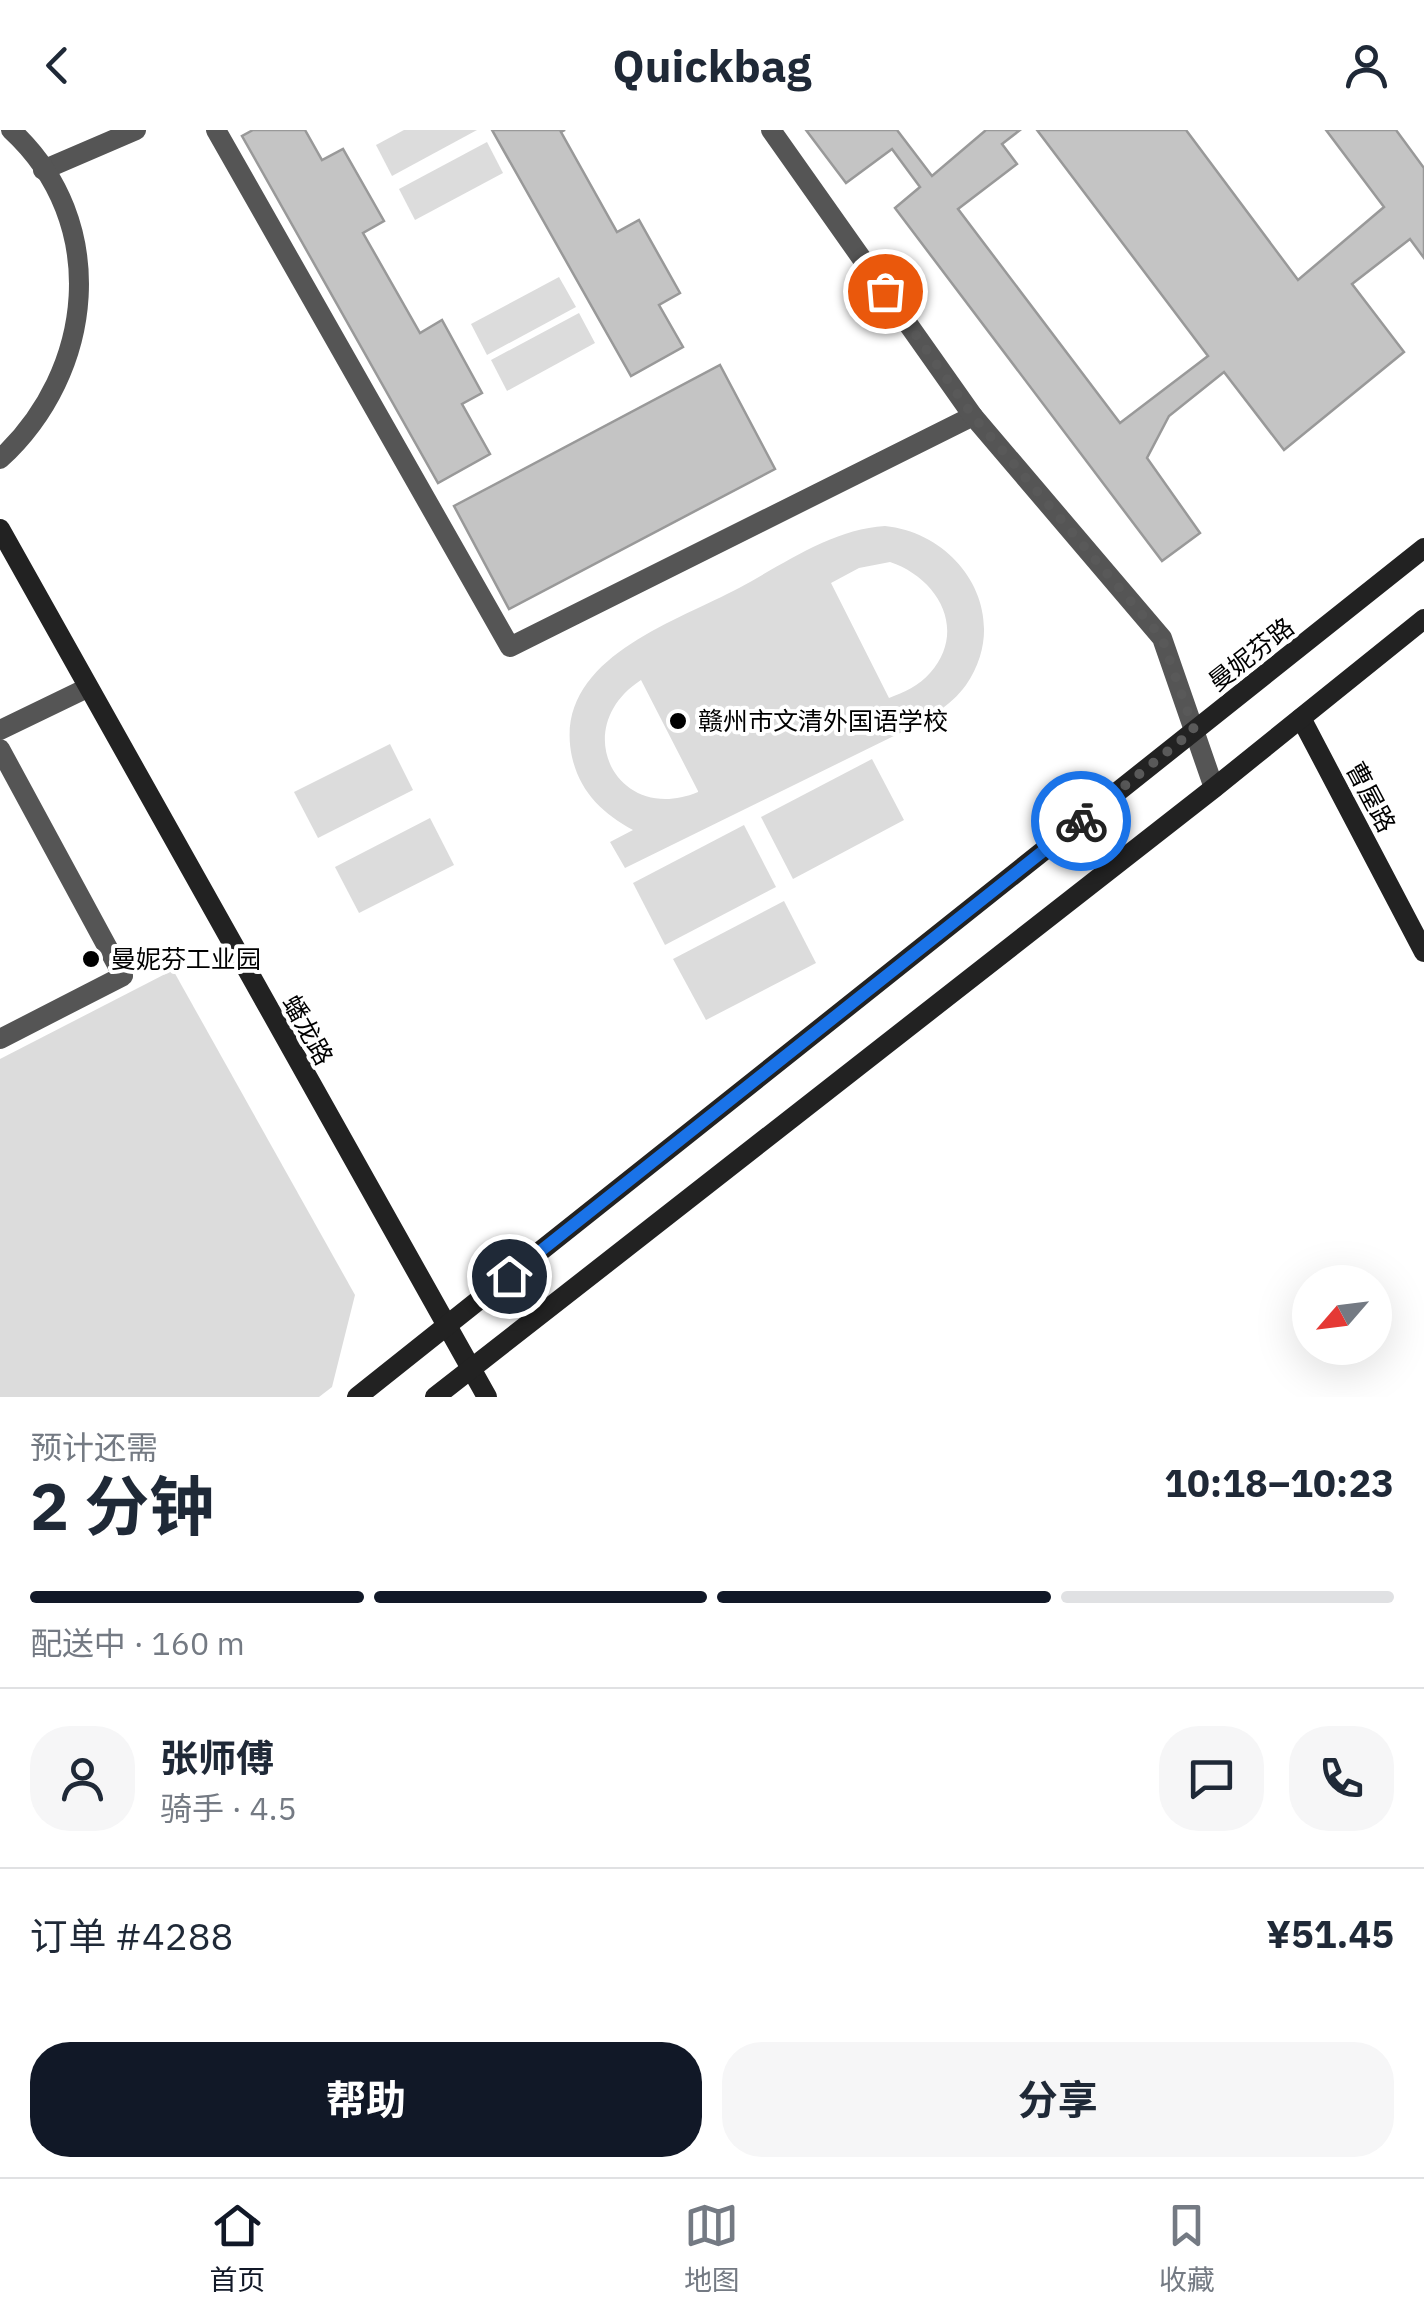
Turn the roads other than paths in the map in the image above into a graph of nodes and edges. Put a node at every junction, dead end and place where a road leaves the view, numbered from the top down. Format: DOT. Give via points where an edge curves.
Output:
graph roads {
  1 [pos="11,130"];
  2 [pos="136,130"];
  3 [pos="216,130"];
  4 [pos="771,130"];
  5 [pos="44,170"];
  6 [pos="973,416"];
  7 [pos="0,459"];
  8 [pos="0,529"];
  9 [pos="1424,548"];
  10 [pos="1424,619"];
  11 [pos="86,688"];
  12 [pos="1301,718"];
  13 [pos="0,730"];
  14 [pos="1194,730"];
  15 [pos="0,749"];
  16 [pos="1214,788"];
  17 [pos="1424,952"];
  18 [pos="0,1039"];
  19 [pos="447,1325"];
  20 [pos="472,1368"];
  21 [pos="357,1397"];
  22 [pos="435,1397"];
  23 [pos="487,1397"];
  1 -- 5 [label="street"];
  2 -- 5 [label="street"];
  3 -- 6 [label="street" via="510,648"];
  4 -- 6 [label="street"];
  5 -- 7 [label="street" via="74,241 75,332 68,362 40,416"];
  6 -- 14 [label="street" via="1162,638"];
  8 -- 11 [label="main road, 蟠龙路"];
  9 -- 14 [label="main road, 曼妮芬路"];
  10 -- 12 [label="main road"];
  11 -- 13 [label="street"];
  11 -- 19 [label="main road, 蟠龙路"];
  12 -- 16 [label="main road"];
  12 -- 17 [label="main road, 曹屋路"];
  14 -- 16 [label="street"];
  14 -- 19 [label="main road, 曼妮芬路"];
  15 -- 18 [label="street" via="122,976"];
  16 -- 20 [label="main road"];
  19 -- 20 [label="main road, 蟠龙路"];
  19 -- 21 [label="main road, 曼妮芬路"];
  20 -- 22 [label="main road"];
  20 -- 23 [label="main road, 蟠龙路"];
}
